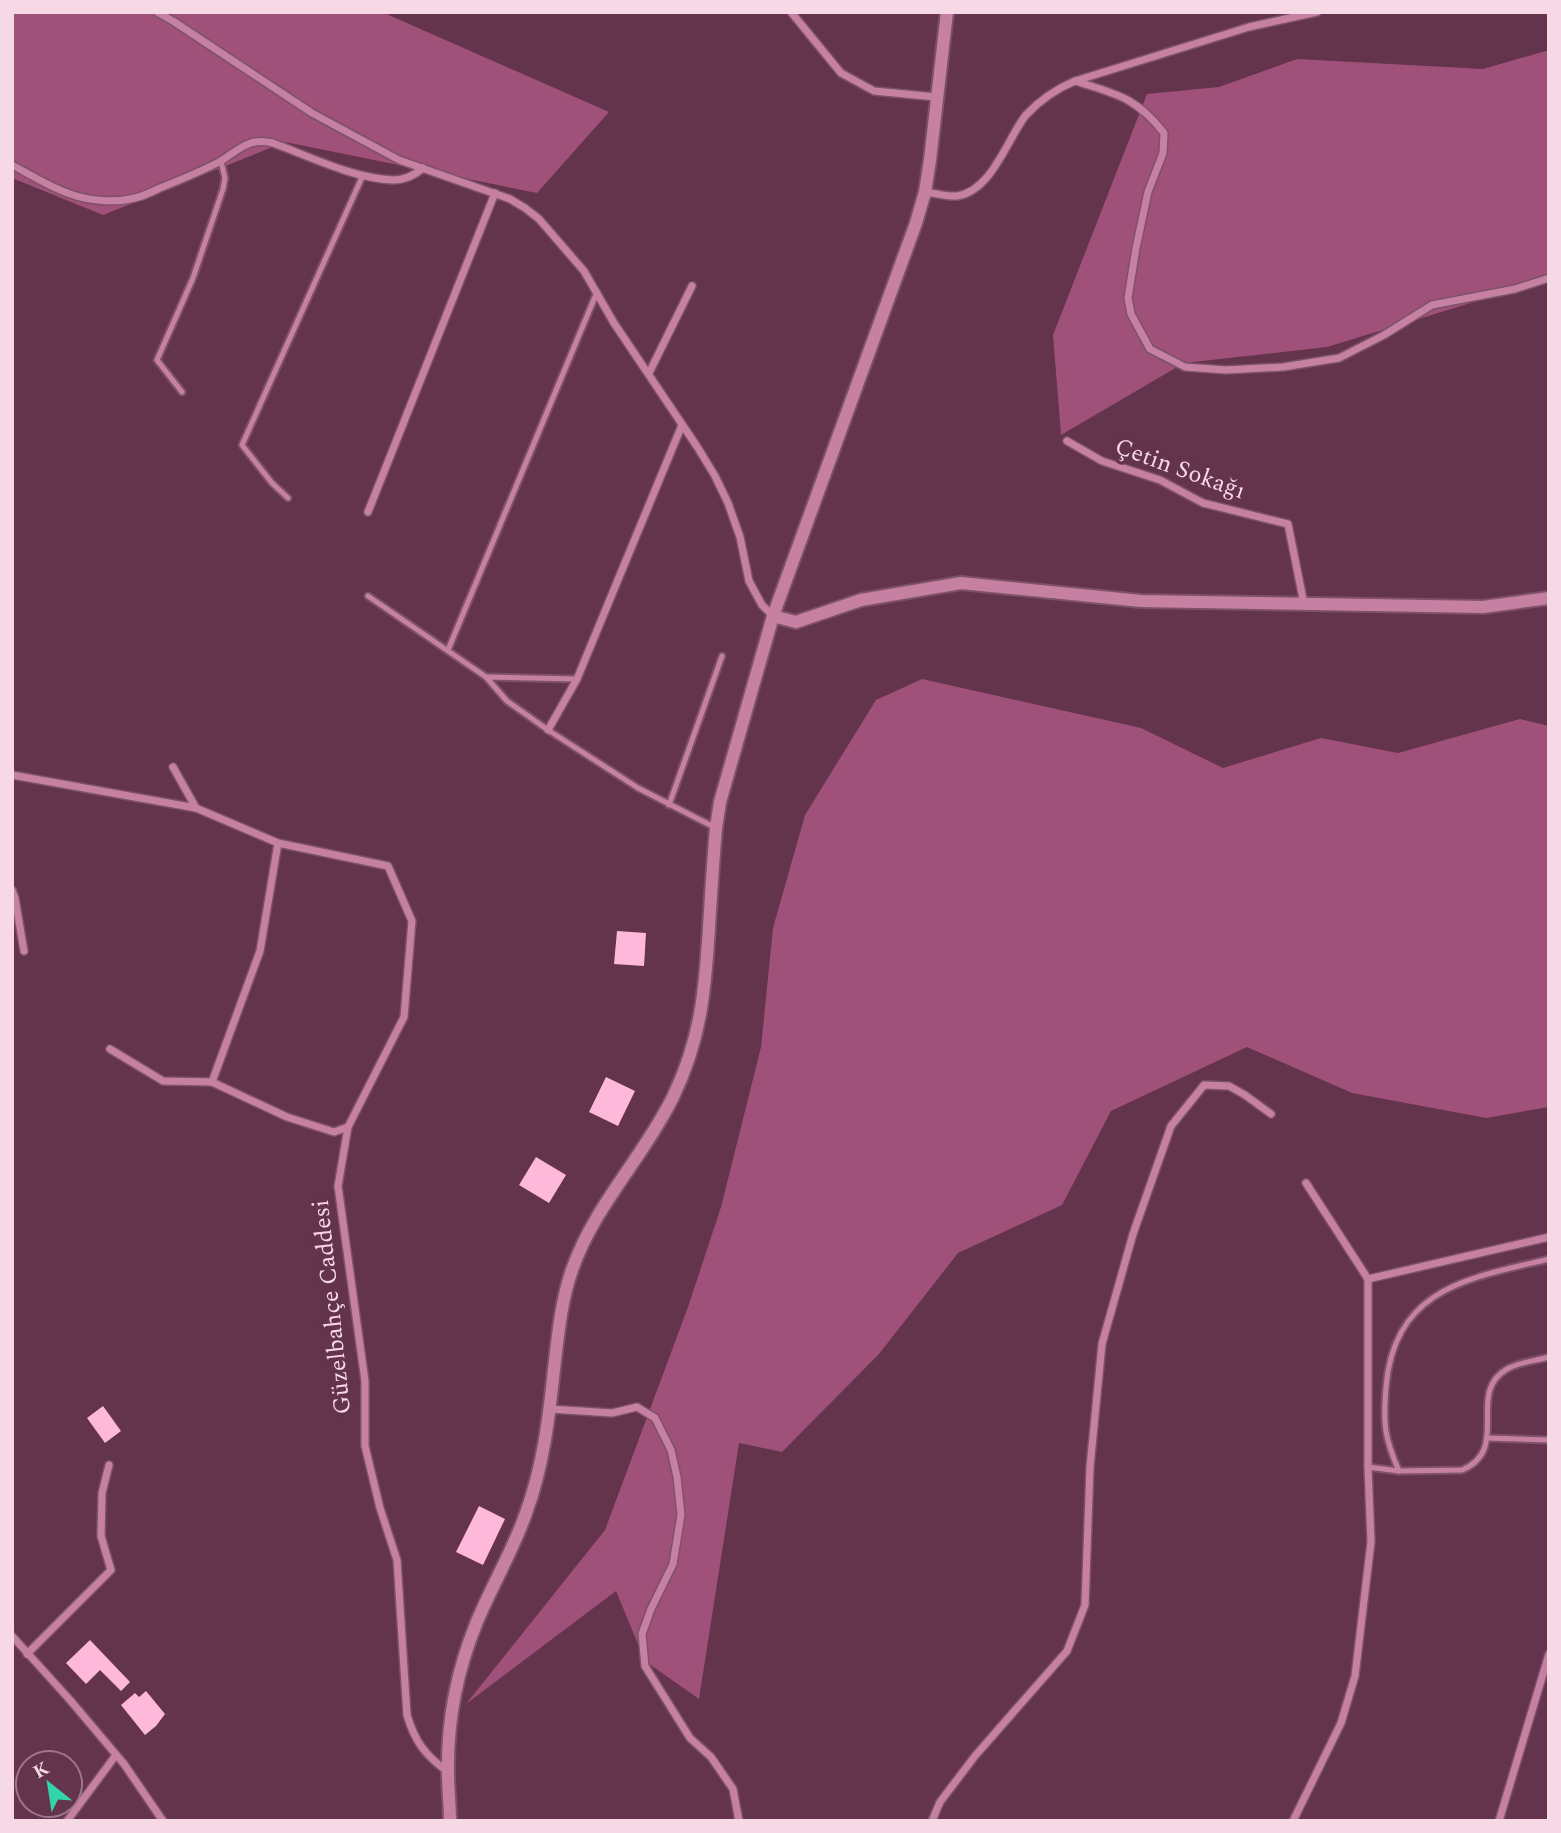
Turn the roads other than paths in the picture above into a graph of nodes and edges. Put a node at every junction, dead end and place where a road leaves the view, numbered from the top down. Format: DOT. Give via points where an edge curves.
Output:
graph roads {
  1 [pos="157,12"];
  2 [pos="791,12"];
  3 [pos="947,12"];
  4 [pos="1317,12"];
  5 [pos="1075,81"];
  6 [pos="936,97"];
  7 [pos="221,161"];
  8 [pos="12,165"];
  9 [pos="424,169"];
  10 [pos="363,175"];
  11 [pos="925,192"];
  12 [pos="495,193"];
  13 [pos="1549,278"];
  14 [pos="692,286"];
  15 [pos="597,292"];
  16 [pos="649,373"];
  17 [pos="182,392"];
  18 [pos="682,425"];
  19 [pos="1067,440"];
  20 [pos="288,498"];
  21 [pos="368,512"];
  22 [pos="368,596"];
  23 [pos="1549,598"];
  24 [pos="1304,604"];
  25 [pos="773,616"];
  26 [pos="448,650"];
  27 [pos="722,656"];
  28 [pos="486,677"];
  29 [pos="577,679"];
  30 [pos="548,730"];
  31 [pos="173,767"];
  32 [pos="12,775"];
  33 [pos="669,805"];
  34 [pos="195,808"];
  35 [pos="716,828"];
  36 [pos="278,843"];
  37 [pos="12,890"];
  38 [pos="24,951"];
  39 [pos="110,1049"];
  40 [pos="212,1082"];
  41 [pos="1272,1114"];
  42 [pos="348,1127"];
  43 [pos="1306,1183"];
  44 [pos="1549,1237"];
  45 [pos="1549,1259"];
  46 [pos="1368,1279"];
  47 [pos="1549,1357"];
  48 [pos="550,1409"];
  49 [pos="1488,1438"];
  50 [pos="1549,1440"];
  51 [pos="109,1465"];
  52 [pos="1368,1467"];
  53 [pos="1399,1471"];
  54 [pos="12,1636"];
  55 [pos="27,1654"];
  56 [pos="1549,1654"];
  57 [pos="116,1755"];
  58 [pos="448,1772"];
  59 [pos="67,1821"];
  60 [pos="163,1821"];
  61 [pos="450,1821"];
  62 [pos="739,1821"];
  63 [pos="932,1821"];
  64 [pos="1293,1821"];
  65 [pos="1499,1821"];
  1 -- 9 [label="street" via="312,113"];
  2 -- 6 [label="street" via="841,73 874,92"];
  3 -- 6 [label="street"];
  4 -- 5 [label="street" via="1249,27"];
  5 -- 11 [label="street" via="1030,112 982,182 969,192 956,196"];
  5 -- 13 [label="street" via="1140,106 1164,133 1128,298 1131,314 1150,349 1185,367 1283,367 1339,358 1432,304"];
  6 -- 11 [label="street"];
  7 -- 8 [label="street" via="134,199 112,201 58,190"];
  7 -- 10 [label="street" via="246,144 263,140"];
  7 -- 17 [label="lane" via="223,189 193,278 157,360"];
  9 -- 10 [label="street" via="394,180"];
  9 -- 12 [label="street"];
  10 -- 20 [label="lane" via="242,445"];
  11 -- 25 [label="street"];
  12 -- 15 [label="street" via="538,219"];
  12 -- 21 [label="street"];
  14 -- 16 [label="street"];
  15 -- 16 [label="street"];
  15 -- 26 [label="lane"];
  16 -- 18 [label="street"];
  18 -- 25 [label="street" via="715,476 740,537 749,581"];
  18 -- 29 [label="street"];
  19 -- 24 [label="street, Çetin Sokağı" via="1102,461 1160,480 1203,503 1288,524"];
  22 -- 26 [label="lane"];
  23 -- 24 [label="street" via="1483,607"];
  24 -- 25 [label="street" via="1141,601 961,583 861,600 796,622"];
  25 -- 35 [label="street"];
  26 -- 28 [label="lane"];
  27 -- 33 [label="lane"];
  28 -- 29 [label="lane"];
  28 -- 30 [label="lane" via="507,701"];
  29 -- 30 [label="street"];
  30 -- 33 [label="lane"];
  31 -- 34 [label="street"];
  32 -- 34 [label="street"];
  33 -- 35 [label="lane"];
  34 -- 36 [label="street"];
  35 -- 48 [label="street" via="704,1000 696,1037 672,1099 580,1245 564,1300"];
  36 -- 40 [label="street" via="260,951"];
  36 -- 42 [label="street, Güzelbahçe Caddesi" via="388,866 412,921 404,1017"];
  37 -- 38 [label="street"];
  39 -- 40 [label="street" via="163,1081"];
  40 -- 42 [label="street" via="287,1117 334,1132"];
  41 -- 63 [label="street" via="1229,1086 1204,1085 1171,1126 1133,1234 1102,1344 1090,1467 1085,1605 1067,1651 975,1756 940,1802"];
  42 -- 58 [label="street, Güzelbahçe Caddesi" via="338,1186 365,1381 365,1446 397,1560 407,1716 422,1749"];
  43 -- 46 [label="street"];
  44 -- 46 [label="street"];
  45 -- 53 [label="lane" via="1451,1287 1433,1296 1410,1318 1393,1351 1386,1390 1384,1427"];
  46 -- 52 [label="street"];
  47 -- 49 [label="lane" via="1507,1369 1491,1384"];
  48 -- 58 [label="street" via="526,1515 475,1625 461,1668 452,1702"];
  48 -- 62 [label="street" via="612,1413 637,1407 655,1418 671,1450 681,1515 673,1564 642,1634 645,1666 690,1738 733,1789"];
  49 -- 50 [label="lane"];
  49 -- 53 [label="lane" via="1478,1461 1462,1470"];
  51 -- 55 [label="street" via="102,1493 101,1536 111,1570"];
  52 -- 53 [label="lane"];
  52 -- 64 [label="street" via="1371,1542 1355,1675 1340,1723"];
  54 -- 55 [label="street"];
  55 -- 57 [label="street"];
  56 -- 65 [label="street"];
  57 -- 59 [label="street"];
  57 -- 60 [label="street"];
  58 -- 61 [label="street"];
}
